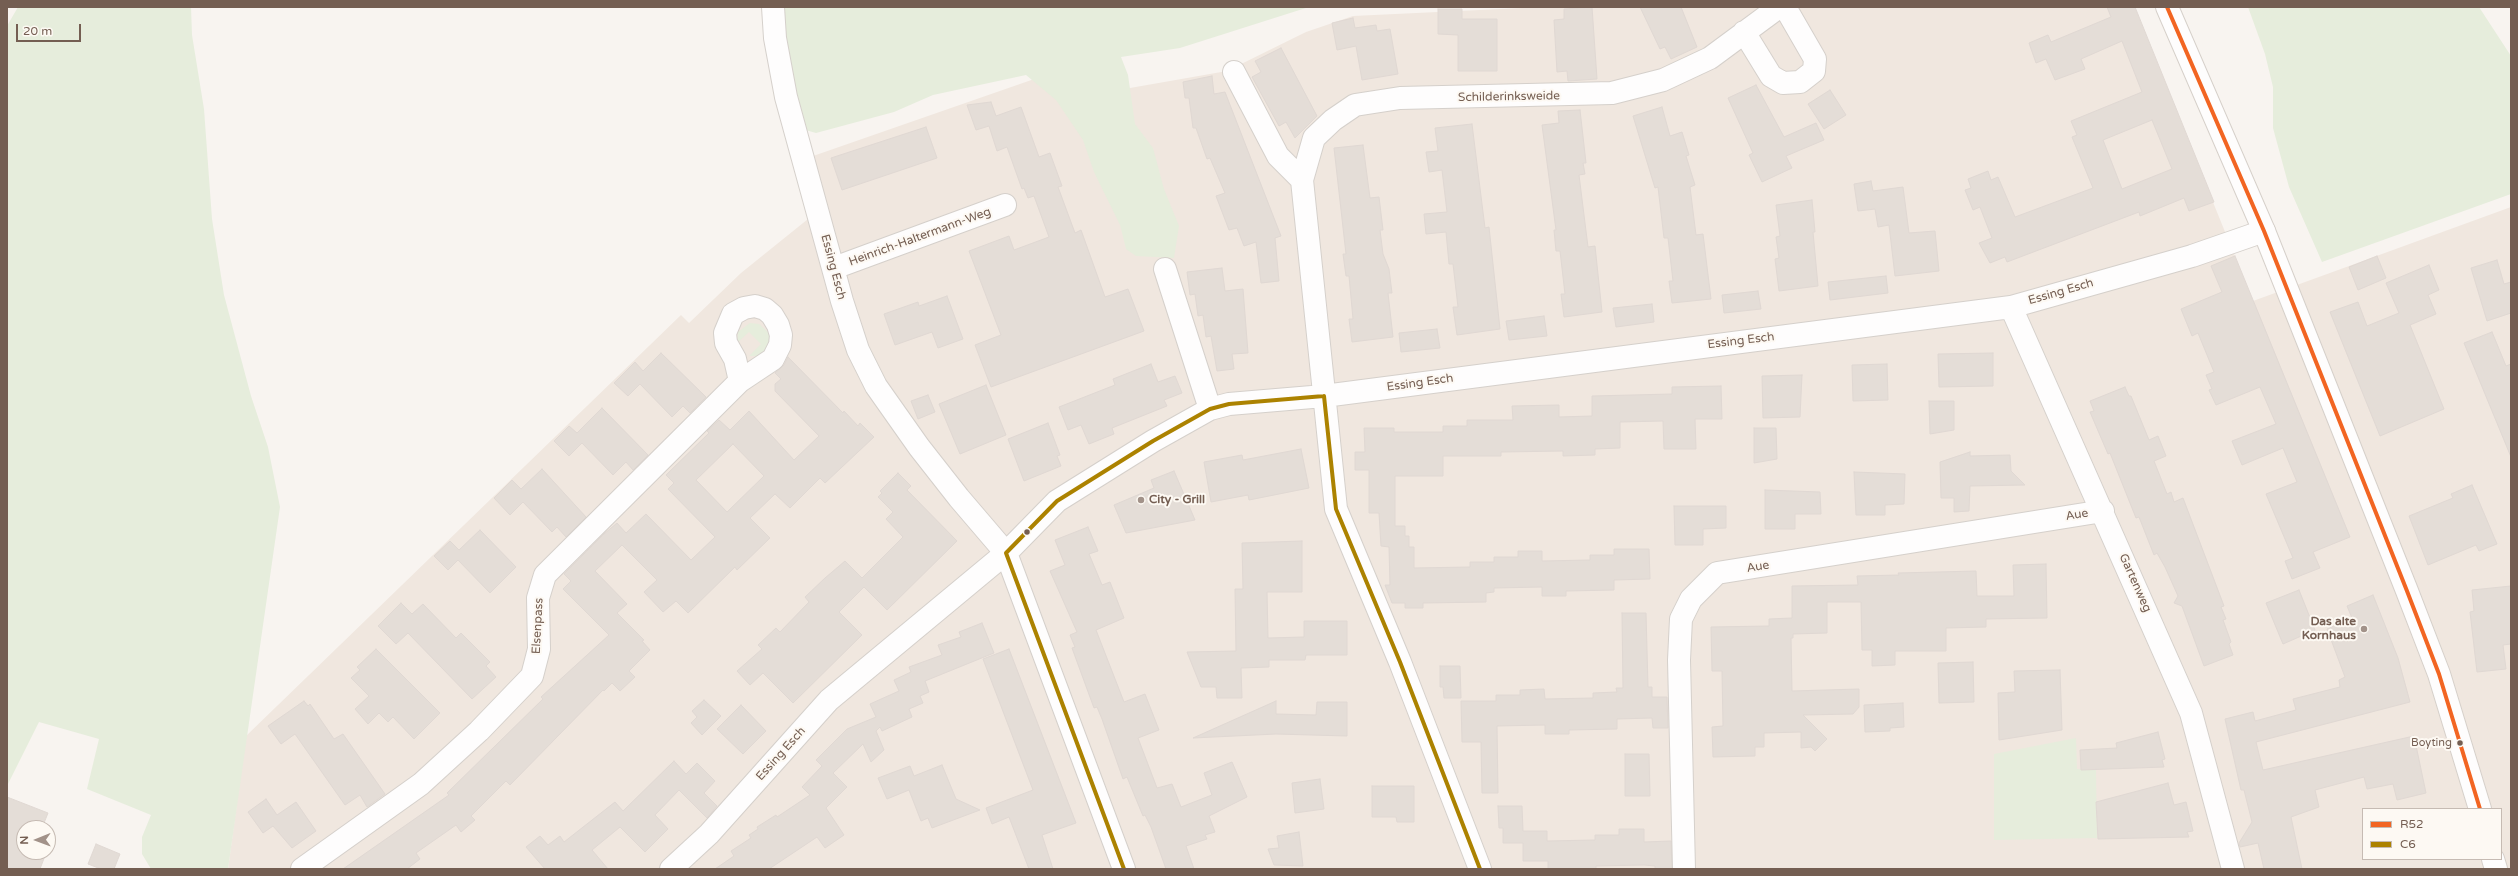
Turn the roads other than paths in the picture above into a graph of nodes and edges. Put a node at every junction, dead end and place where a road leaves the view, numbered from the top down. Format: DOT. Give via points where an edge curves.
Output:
graph roads {
  1 [pos="773,7"];
  2 [pos="1779,7"];
  3 [pos="1785,7"];
  4 [pos="2167,7"];
  5 [pos="1744,32"];
  6 [pos="1234,72"];
  7 [pos="1302,180"];
  8 [pos="1005,205"];
  9 [pos="2264,231"];
  10 [pos="834,268"];
  11 [pos="1165,269"];
  12 [pos="2011,307"];
  13 [pos="740,380"];
  14 [pos="1324,396"];
  15 [pos="1210,409"];
  16 [pos="2103,511"];
  17 [pos="1006,552"];
  18 [pos="2480,808"];
  19 [pos="302,869"];
  20 [pos="671,869"];
  21 [pos="1124,869"];
  22 [pos="1480,869"];
  23 [pos="1684,869"];
  24 [pos="2233,869"];
  1 -- 10 [label="street, Essing Esch" via="786,97"];
  2 -- 5 [label="street, Schilderinksweide"];
  3 -- 5 [label="street" via="1815,59 1814,71 1800,82 1783,83 1770,76"];
  4 -- 9 [label="street"];
  5 -- 7 [label="street, Schilderinksweide" via="1710,58 1663,80 1612,93 1400,98 1355,105 1333,120 1314,138"];
  6 -- 7 [label="street" via="1278,156"];
  7 -- 14 [label="street, Schilderinksweide"];
  8 -- 10 [label="street, Heinrich-Haltermann-Weg"];
  9 -- 12 [label="street, Essing Esch" via="2192,256"];
  9 -- 18 [label="street" via="2439,674"];
  10 -- 17 [label="street, Essing Esch" via="858,350 876,386 959,498"];
  11 -- 15 [label="street"];
  12 -- 14 [label="street, Essing Esch"];
  12 -- 16 [label="street, Gartenweg"];
  13 -- 19 [label="street, Elsenpass" via="545,575 538,598 539,649 532,676 479,731 421,784"];
  14 -- 15 [label="street, Essing Esch" via="1229,404"];
  14 -- 22 [label="street, Schilderinksweide" via="1336,509 1400,662"];
  15 -- 17 [label="street, Essing Esch" via="1057,501"];
  16 -- 23 [label="street, Aue" via="1717,573 1691,599 1681,619 1678,660"];
  16 -- 24 [label="street, Gartenweg" via="2191,713"];
  17 -- 20 [label="street, Essing Esch" via="829,700 709,834"];
  17 -- 21 [label="street"];
}
